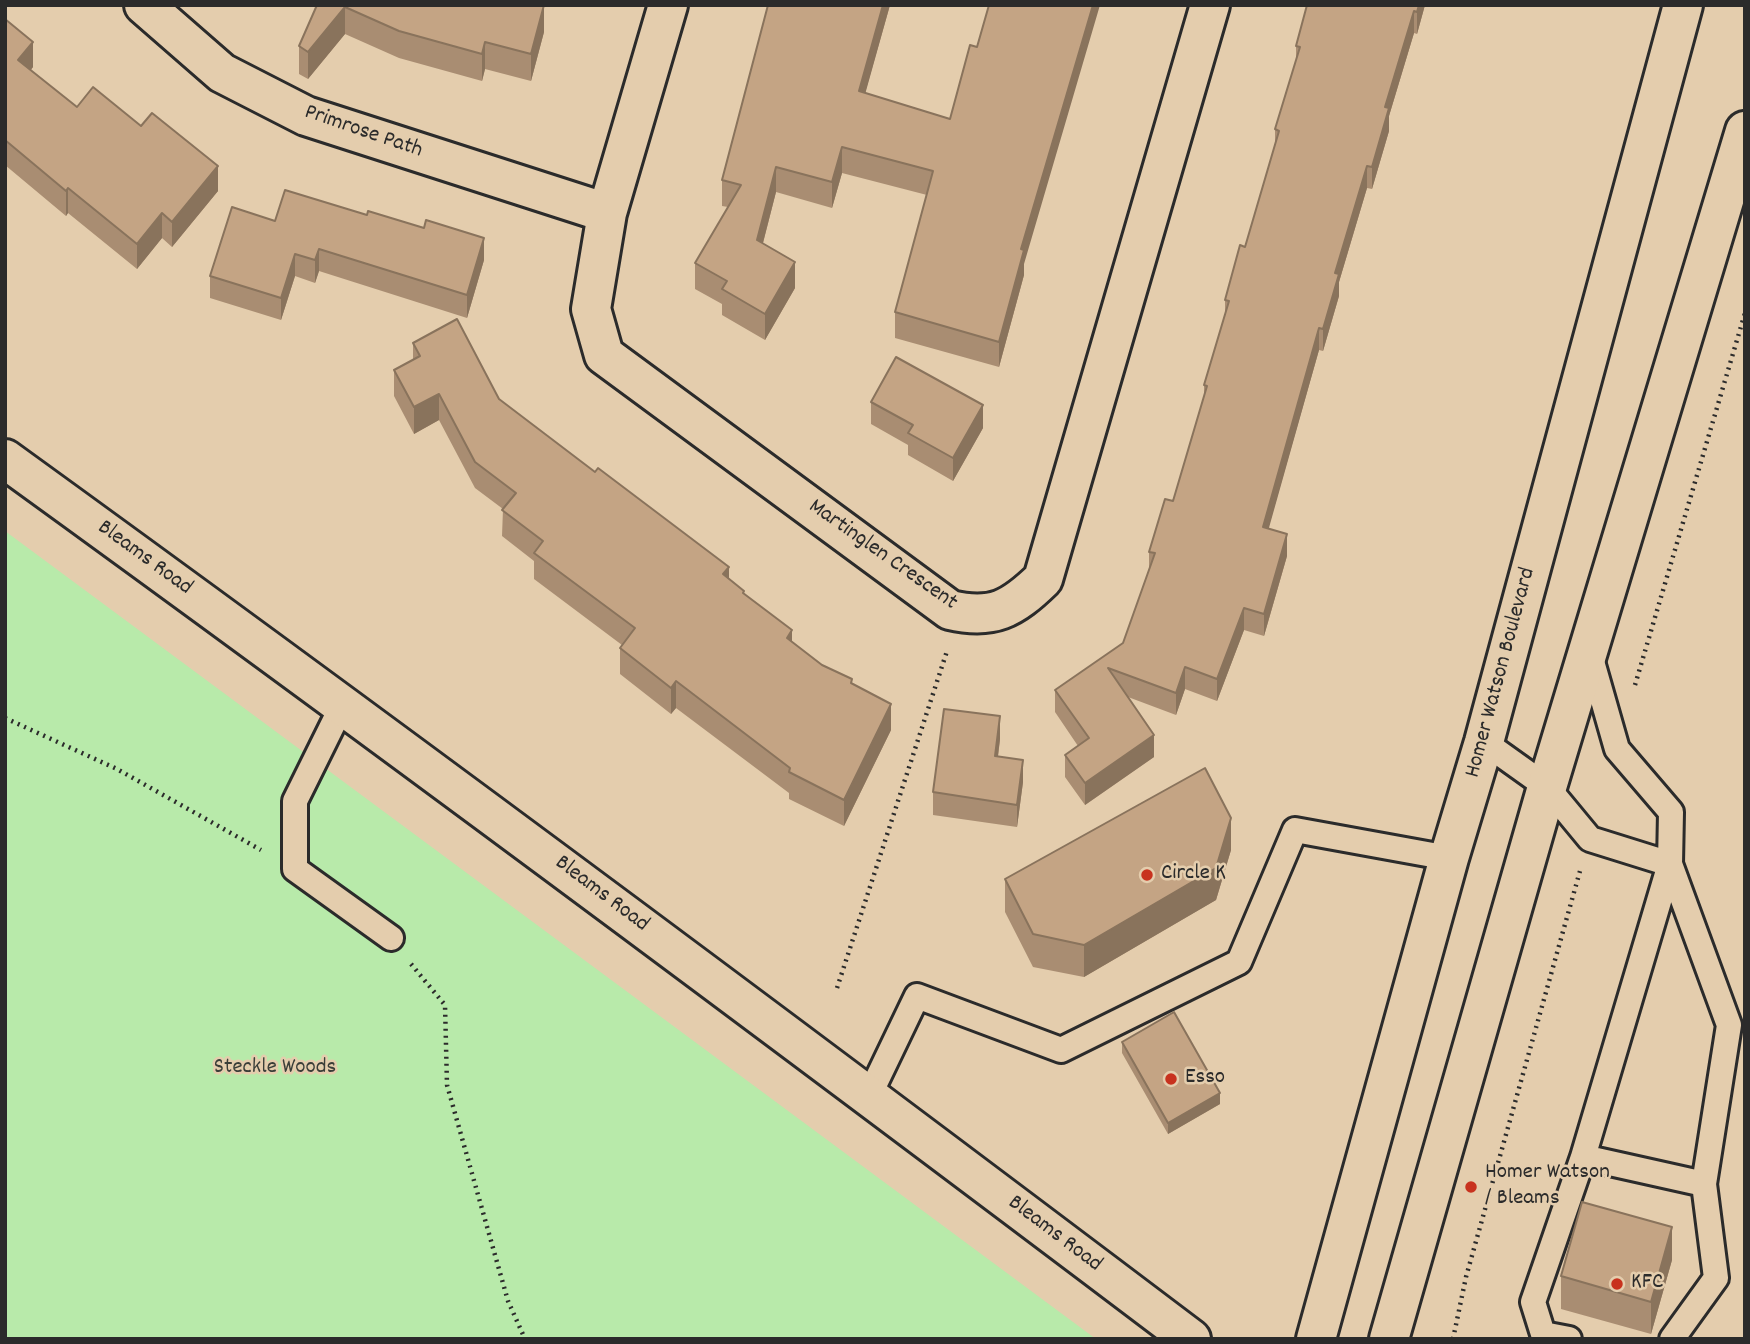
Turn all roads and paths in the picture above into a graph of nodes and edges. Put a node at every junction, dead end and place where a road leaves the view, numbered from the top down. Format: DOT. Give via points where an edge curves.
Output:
graph roads {
  1 [pos="144,5"];
  2 [pos="668,5"];
  3 [pos="1210,5"];
  4 [pos="1683,5"];
  5 [pos="1745,131"];
  6 [pos="607,213"];
  7 [pos="1745,313"];
  8 [pos="5,459"];
  9 [pos="948,648"];
  10 [pos="1589,651"];
  11 [pos="1632,697"];
  12 [pos="343,704"];
  13 [pos="5,718"];
  14 [pos="1484,743"];
  15 [pos="1547,787"];
  16 [pos="1449,858"];
  17 [pos="1670,864"];
  18 [pos="295,869"];
  19 [pos="1580,873"];
  20 [pos="391,939"];
  21 [pos="837,988"];
  22 [pos="869,1096"];
  23 [pos="1583,1157"];
  24 [pos="1704,1184"];
  25 [pos="525,1339"];
  26 [pos="1191,1339"];
  27 [pos="1317,1339"];
  28 [pos="1389,1339"];
  29 [pos="1453,1339"];
  30 [pos="1569,1339"];
  31 [pos="1672,1339"];
  1 -- 6 [label="main road, Primrose Path" via="222,73 306,116"];
  2 -- 6 [label="main road, Martinglen Crescent"];
  3 -- 6 [label="main road, Martinglen Crescent" via="1043,579 1022,600 997,613 950,610 604,355 591,309"];
  4 -- 14 [label="main road, Homer Watson Boulevard"];
  5 -- 10 [label="main road"];
  7 -- 11 [label="path"];
  8 -- 12 [label="main road, Bleams Road"];
  9 -- 21 [label="path"];
  10 -- 15 [label="main road"];
  10 -- 17 [label="lane" via="1618,749 1671,813"];
  12 -- 18 [label="lane" via="295,801"];
  12 -- 22 [label="main road, Bleams Road"];
  13 -- 18 [label="path" via="117,769"];
  14 -- 15 [label="lane"];
  14 -- 16 [label="main road, Homer Watson Boulevard"];
  15 -- 17 [label="lane" via="1590,839"];
  15 -- 28 [label="main road"];
  16 -- 22 [label="lane" via="1295,830 1239,962 1061,1050 917,996"];
  16 -- 27 [label="main road, Homer Watson Boulevard"];
  17 -- 23 [label="lane"];
  17 -- 24 [label="lane" via="1729,1025"];
  18 -- 20 [label="lane"];
  19 -- 29 [label="path" via="1466,1277"];
  20 -- 25 [label="path" via="445,1006 447,1085 508,1301"];
  22 -- 26 [label="main road, Bleams Road"];
  23 -- 24 [label="lane"];
  23 -- 30 [label="lane" via="1533,1302 1543,1334"];
  24 -- 31 [label="lane" via="1716,1278"];
}
